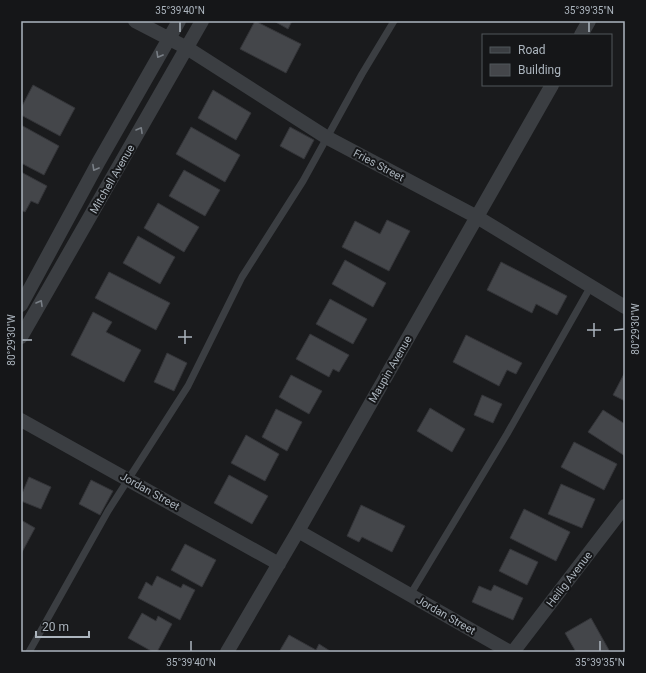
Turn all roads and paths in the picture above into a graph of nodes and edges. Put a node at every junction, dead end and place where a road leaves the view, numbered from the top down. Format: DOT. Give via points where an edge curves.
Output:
graph roads {
  1 [pos="136,21"];
  2 [pos="179,21"];
  3 [pos="202,21"];
  4 [pos="394,21"];
  5 [pos="589,21"];
  6 [pos="582,34"];
  7 [pos="168,38"];
  8 [pos="187,48"];
  9 [pos="551,86"];
  10 [pos="326,137"];
  11 [pos="477,217"];
  12 [pos="591,286"];
  13 [pos="21,305"];
  14 [pos="625,307"];
  15 [pos="21,337"];
  16 [pos="21,420"];
  17 [pos="129,480"];
  18 [pos="625,506"];
  19 [pos="298,531"];
  20 [pos="279,564"];
  21 [pos="410,595"];
  22 [pos="29,652"];
  23 [pos="227,652"];
  24 [pos="511,652"];
  1 -- 7 [label="street, Fries Street"];
  2 -- 7 [label="street, Mitchell Avenue"];
  3 -- 8 [label="street, Mitchell Avenue"];
  4 -- 10 [label="lane"];
  5 -- 6 [label="street"];
  7 -- 8 [label="street, Fries Street"];
  7 -- 13 [label="street, Mitchell Avenue, one-way"];
  8 -- 10 [label="street, Fries Street"];
  15 -- 8 [label="street, Mitchell Avenue, one-way"];
  9 -- 11 [label="street, Maupin Avenue"];
  10 -- 11 [label="street, Fries Street"];
  10 -- 17 [label="lane" via="303,181 242,277 188,386"];
  11 -- 12 [label="street, Fries Street"];
  11 -- 19 [label="street, Maupin Avenue"];
  12 -- 14 [label="street, Fries Street"];
  12 -- 21 [label="lane" via="507,434"];
  16 -- 17 [label="street, Jordan Street"];
  17 -- 20 [label="street, Jordan Street"];
  17 -- 22 [label="lane" via="108,511"];
  18 -- 24 [label="street, Heilig Avenue"];
  19 -- 20 [label="street, Maupin Avenue"];
  19 -- 21 [label="street, Jordan Street"];
  20 -- 23 [label="street, Maupin Avenue"];
  21 -- 24 [label="street, Jordan Street"];
}
